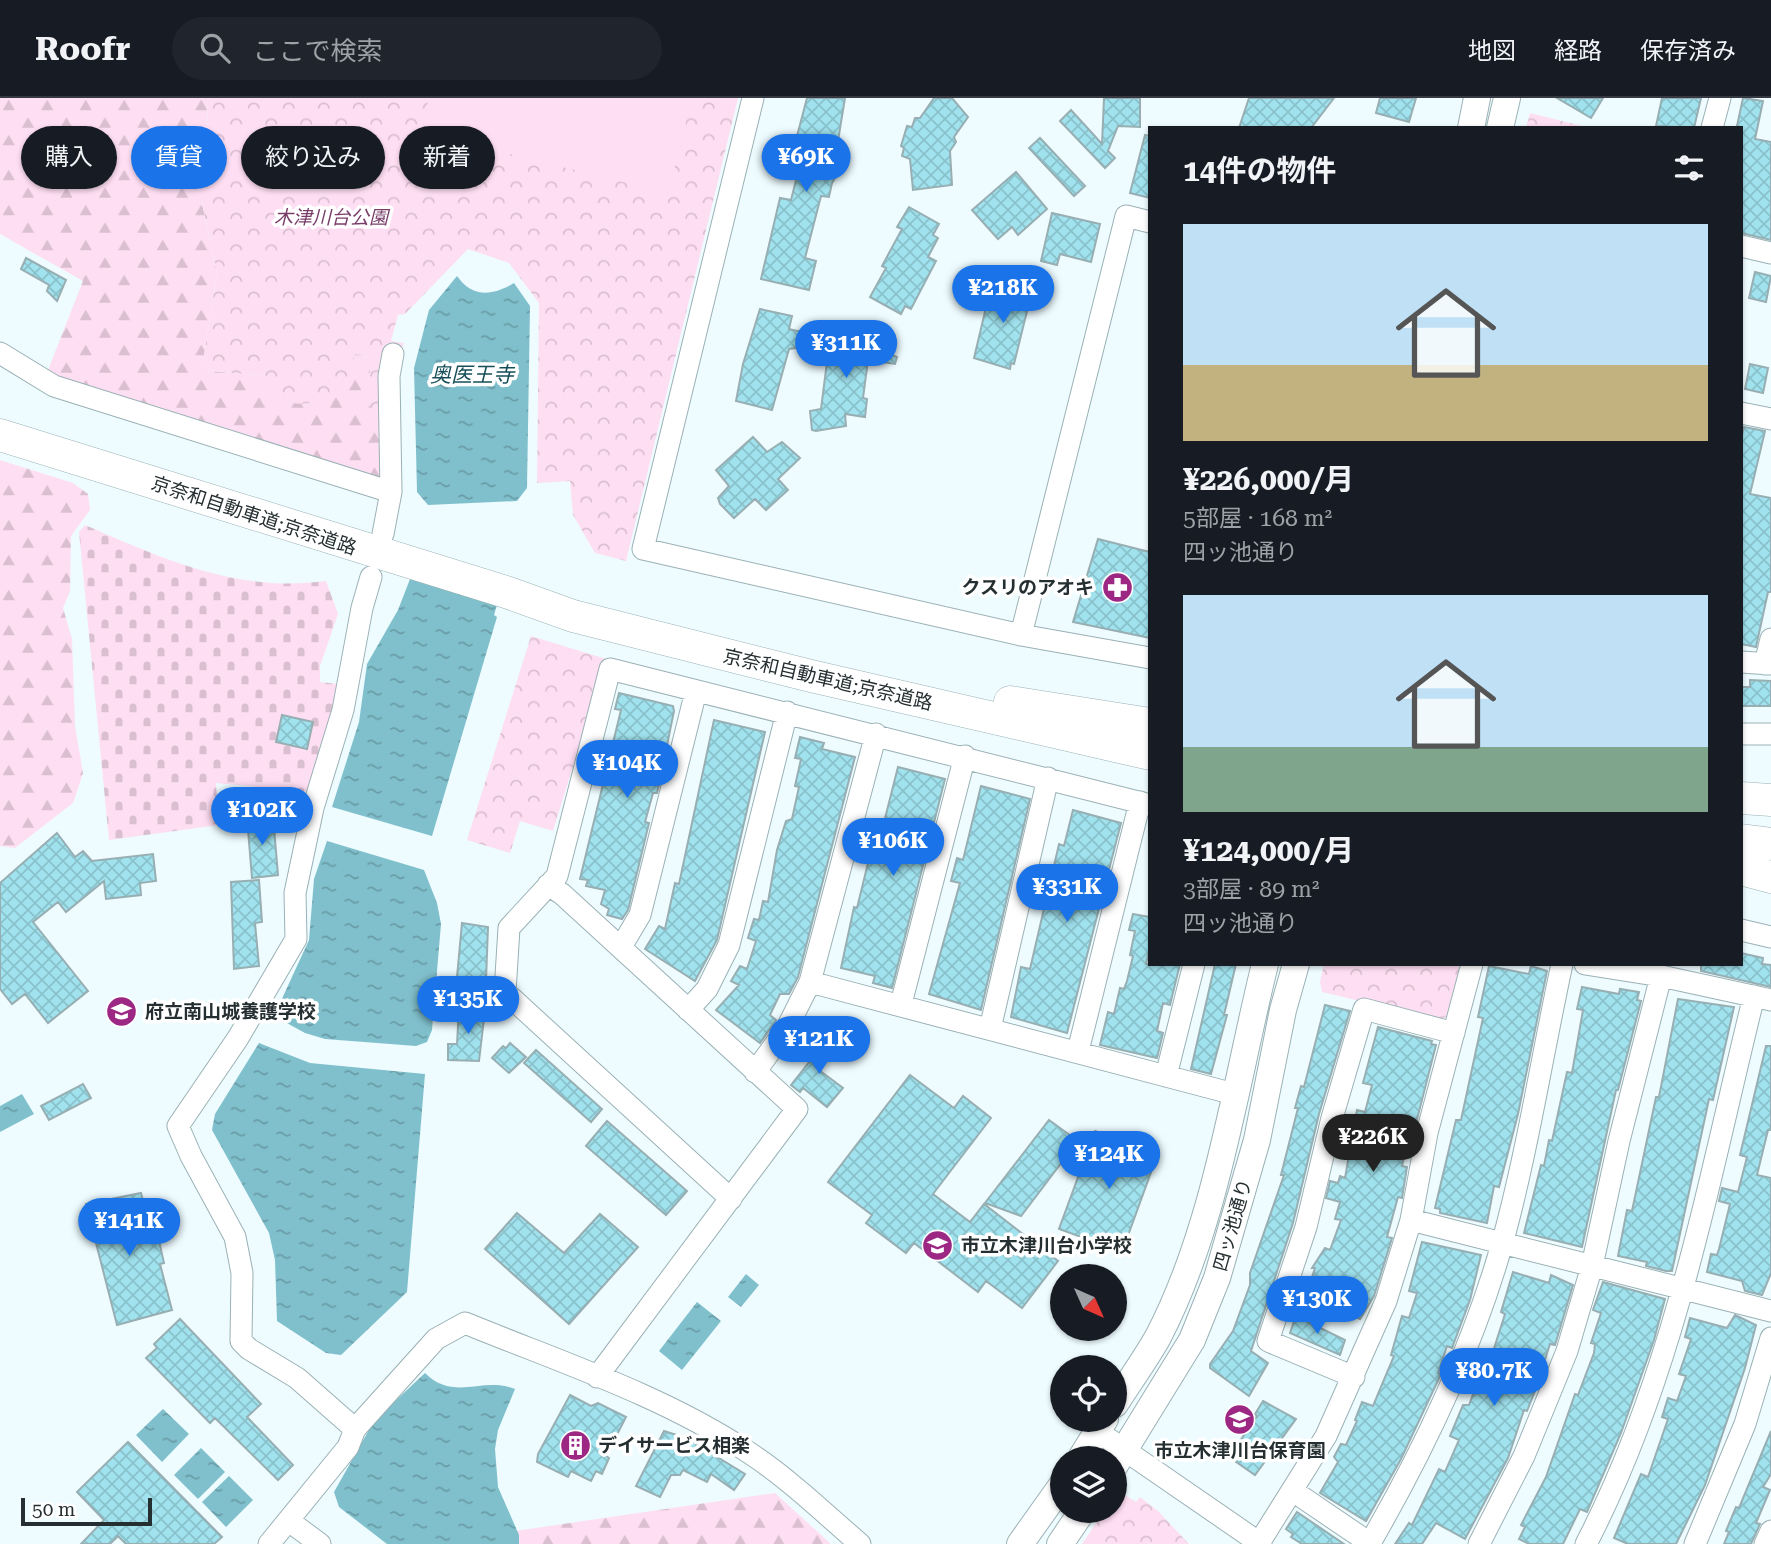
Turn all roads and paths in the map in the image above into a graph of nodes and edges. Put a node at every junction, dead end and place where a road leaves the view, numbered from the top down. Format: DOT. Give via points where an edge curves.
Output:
graph roads {
  1 [pos="753,98"];
  2 [pos="1477,98"];
  3 [pos="1507,98"];
  4 [pos="1720,98"];
  5 [pos="1471,126"];
  6 [pos="1500,126"];
  7 [pos="1713,126"];
  8 [pos="1148,222"];
  9 [pos="1743,246"];
  10 [pos="1771,253"];
  11 [pos="0,353"];
  12 [pos="393,354"];
  13 [pos="1743,412"];
  14 [pos="0,417"];
  15 [pos="1771,419"];
  16 [pos="0,435"];
  17 [pos="141,479"];
  18 [pos="391,492"];
  19 [pos="380,556"];
  20 [pos="509,593"];
  21 [pos="1021,635"];
  22 [pos="1771,639"];
  23 [pos="1148,657"];
  24 [pos="1743,662"];
  25 [pos="1768,664"];
  26 [pos="696,691"];
  27 [pos="929,693"];
  28 [pos="787,712"];
  29 [pos="1148,724"];
  30 [pos="876,734"];
  31 [pos="1743,734"];
  32 [pos="1771,734"];
  33 [pos="1148,743"];
  34 [pos="1148,754"];
  35 [pos="965,756"];
  36 [pos="1048,778"];
  37 [pos="1743,799"];
  38 [pos="1771,800"];
  39 [pos="1145,804"];
  40 [pos="1743,840"];
  41 [pos="1771,844"];
  42 [pos="1743,850"];
  43 [pos="1771,854"];
  44 [pos="1743,870"];
  45 [pos="1771,877"];
  46 [pos="548,885"];
  47 [pos="1743,930"];
  48 [pos="1771,937"];
  49 [pos="621,947"];
  50 [pos="1194,966"];
  51 [pos="1265,966"];
  52 [pos="1295,966"];
  53 [pos="1471,966"];
  54 [pos="1562,966"];
  55 [pos="1598,966"];
  56 [pos="1661,976"];
  57 [pos="810,982"];
  58 [pos="1763,998"];
  59 [pos="901,1004"];
  60 [pos="688,1010"];
  61 [pos="990,1029"];
  62 [pos="1454,1033"];
  63 [pos="1078,1051"];
  64 [pos="755,1072"];
  65 [pos="1166,1076"];
  66 [pos="1234,1094"];
  67 [pos="731,1199"];
  68 [pos="1411,1220"];
  69 [pos="1502,1243"];
  70 [pos="1592,1266"];
  71 [pos="1682,1287"];
  72 [pos="1771,1311"];
  73 [pos="1771,1338"];
  74 [pos="597,1377"];
  75 [pos="1354,1377"];
  76 [pos="1127,1385"];
  77 [pos="355,1429"];
  78 [pos="1127,1446"];
  79 [pos="1127,1461"];
  80 [pos="1293,1491"];
  81 [pos="1050,1502"];
  82 [pos="289,1521"];
  83 [pos="1074,1523"];
  84 [pos="1771,1531"];
  85 [pos="1260,1543"];
  86 [pos="269,1544"];
  87 [pos="320,1544"];
  88 [pos="860,1544"];
  89 [pos="1020,1544"];
  90 [pos="1060,1544"];
  91 [pos="1370,1544"];
  92 [pos="1479,1544"];
  93 [pos="1586,1544"];
  94 [pos="1695,1544"];
  95 [pos="1765,1544"];
  1 -- 21 [label="street" via="643,550"];
  2 -- 5 [label="main road"];
  3 -- 6 [label="main road"];
  4 -- 7 [label="street"];
  8 -- 21 [label="street" via="1126,216"];
  9 -- 10 [label="street"];
  11 -- 18 [label="street" via="54,386"];
  12 -- 18 [label="street" via="388,376"];
  13 -- 15 [label="street"];
  14 -- 17 [label="highway"];
  16 -- 17 [label="highway, 京奈和自動車道;京奈道路"];
  17 -- 19 [label="highway, 京奈和自動車道;京奈道路"];
  18 -- 19 [label="street"];
  19 -- 20 [label="highway, 京奈和自動車道;京奈道路"];
  19 -- 77 [label="street" via="359,622 343,710 313,808 295,893 296,939 238,1038 178,1126 234,1237 243,1273 241,1341 297,1378"];
  20 -- 27 [label="highway, 京奈和自動車道;京奈道路"];
  20 -- 34 [label="highway, 京奈和自動車道;京奈道路" via="573,616 797,673"];
  21 -- 23 [label="street"];
  22 -- 25 [label="street"];
  24 -- 25 [label="street"];
  26 -- 28 [label="street"];
  26 -- 46 [label="street" via="610,669 558,876"];
  26 -- 49 [label="street" via="640,915"];
  27 -- 29 [label="highway"];
  27 -- 33 [label="highway, 京奈和自動車道;京奈道路"];
  28 -- 30 [label="street"];
  28 -- 60 [label="street" via="729,945 708,989"];
  30 -- 35 [label="street"];
  30 -- 57 [label="street"];
  31 -- 32 [label="street"];
  35 -- 36 [label="street"];
  35 -- 59 [label="street"];
  36 -- 39 [label="street"];
  36 -- 61 [label="street"];
  37 -- 38 [label="highway"];
  39 -- 63 [label="street"];
  40 -- 41 [label="highway"];
  42 -- 43 [label="highway"];
  44 -- 45 [label="highway"];
  46 -- 49 [label="street"];
  46 -- 67 [label="street" via="509,928 505,992"];
  47 -- 48 [label="street"];
  49 -- 60 [label="street"];
  50 -- 65 [label="street"];
  51 -- 66 [label="main road, 四ッ池通り"];
  52 -- 78 [label="main road, 四ッ池通り" via="1257,1140 1217,1278 1192,1340"];
  53 -- 62 [label="street"];
  54 -- 69 [label="street"];
  55 -- 56 [label="street"];
  56 -- 58 [label="street"];
  56 -- 70 [label="street"];
  57 -- 59 [label="street"];
  57 -- 64 [label="street" via="788,1028"];
  58 -- 71 [label="street"];
  59 -- 61 [label="street"];
  60 -- 64 [label="street"];
  61 -- 63 [label="street"];
  62 -- 68 [label="street" via="1427,1133"];
  62 -- 75 [label="street" via="1364,1010 1332,1118 1306,1227 1268,1341"];
  63 -- 65 [label="street"];
  64 -- 67 [label="street" via="797,1109"];
  65 -- 66 [label="street"];
  66 -- 76 [label="main road, 四ッ池通り" via="1188,1267 1158,1337"];
  67 -- 74 [label="street"];
  68 -- 69 [label="street"];
  68 -- 75 [label="street" via="1386,1301"];
  69 -- 70 [label="street"];
  69 -- 91 [label="street" via="1440,1412"];
  70 -- 71 [label="street"];
  70 -- 92 [label="street" via="1567,1351"];
  71 -- 72 [label="street"];
  71 -- 93 [label="street" via="1664,1357 1632,1447"];
  73 -- 94 [label="street" via="1745,1424"];
  74 -- 77 [label="street" via="465,1323 436,1339"];
  74 -- 88 [label="street" via="668,1406 750,1452"];
  75 -- 80 [label="street"];
  77 -- 82 [label="street" via="348,1447"];
  79 -- 85 [label="street"];
  80 -- 85 [label="street"];
  80 -- 91 [label="street"];
  81 -- 89 [label="main road"];
  82 -- 86 [label="street"];
  82 -- 87 [label="street"];
  83 -- 90 [label="main road"];
  84 -- 95 [label="street"];
}
